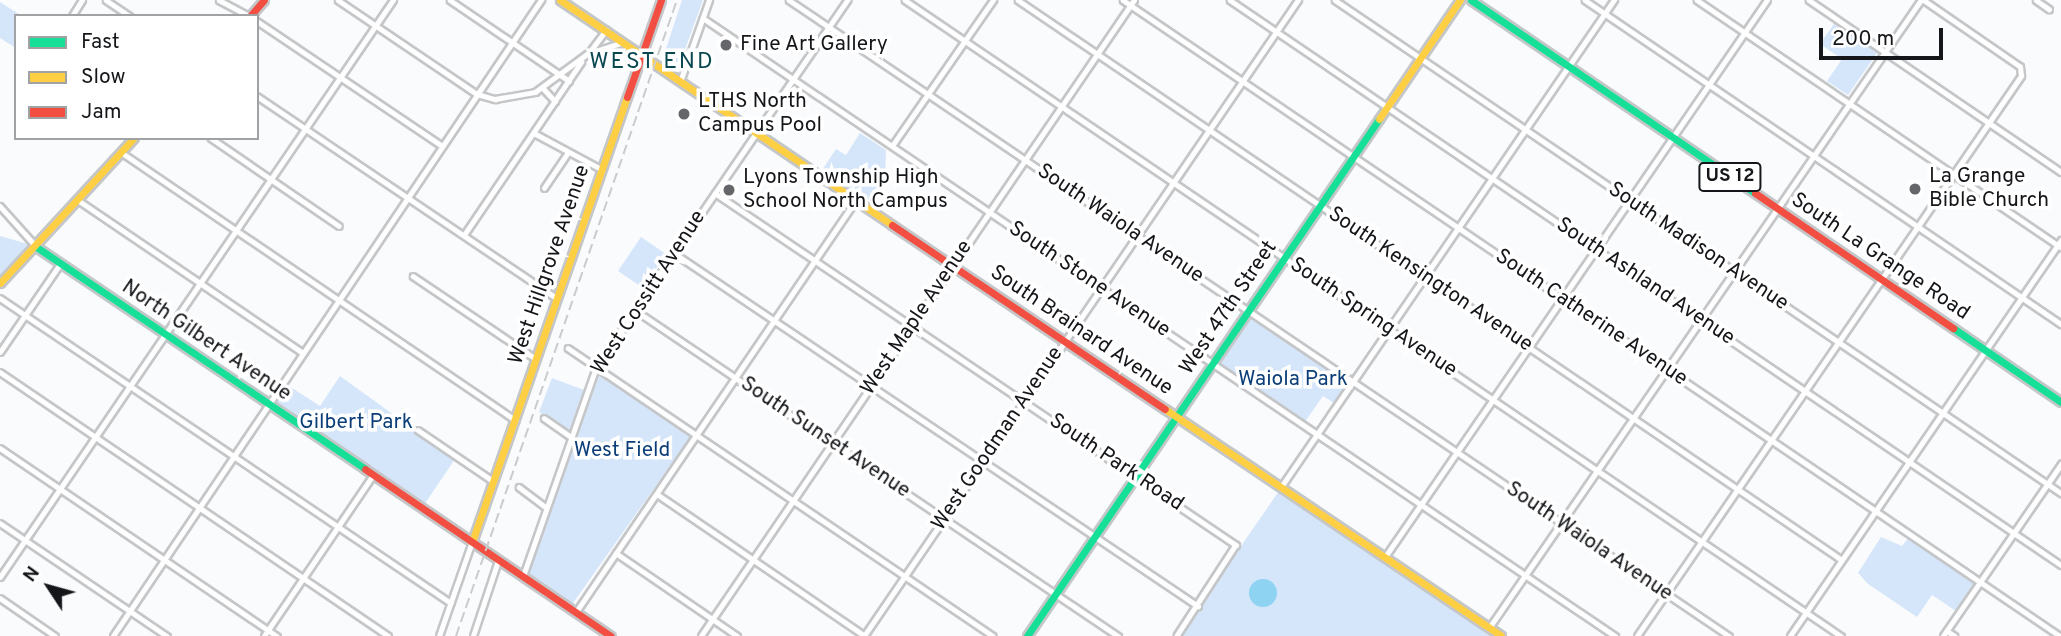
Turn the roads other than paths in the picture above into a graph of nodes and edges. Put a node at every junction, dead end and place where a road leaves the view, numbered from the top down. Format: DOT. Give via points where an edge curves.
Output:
graph roads {
  1 [pos="106,0"];
  2 [pos="219,0"];
  3 [pos="264,0"];
  4 [pos="338,0"];
  5 [pos="393,0"];
  6 [pos="450,0"];
  7 [pos="541,0"];
  8 [pos="560,0"];
  9 [pos="662,0"];
  10 [pos="709,0"];
  11 [pos="789,0"];
  12 [pos="848,0"];
  13 [pos="905,0"];
  14 [pos="993,0"];
  15 [pos="1018,0"];
  16 [pos="1123,0"];
  17 [pos="1230,0"];
  18 [pos="1298,0"];
  19 [pos="1335,0"];
  20 [pos="1460,0"];
  21 [pos="1471,0"];
  22 [pos="1584,0"];
  23 [pos="1614,0"];
  24 [pos="1697,0"];
  25 [pos="1767,0"];
  26 [pos="1809,0"];
  27 [pos="1922,0"];
  28 [pos="2036,0"];
  29 [pos="1133,3"];
  30 [pos="2049,9"];
  31 [pos="127,14"];
  32 [pos="245,14"];
  33 [pos="251,14"];
  34 [pos="1605,14"];
  35 [pos="703,18"];
  36 [pos="259,22"];
  37 [pos="373,23"];
  38 [pos="829,27"];
  39 [pos="606,30"];
  40 [pos="1276,32"];
  41 [pos="1744,32"];
  42 [pos="965,41"];
  43 [pos="512,42"];
  44 [pos="624,43"];
  45 [pos="1885,52"];
  46 [pos="587,54"];
  47 [pos="642,55"];
  48 [pos="1097,55"];
  49 [pos="1420,59"];
  50 [pos="1569,66"];
  51 [pos="338,75"];
  52 [pos="562,76"];
  53 [pos="793,80"];
  54 [pos="569,81"];
  55 [pos="1242,81"];
  56 [pos="680,82"];
  57 [pos="1709,84"];
  58 [pos="543,88"];
  59 [pos="477,94"];
  60 [pos="929,94"];
  61 [pos="259,97"];
  62 [pos="555,101"];
  63 [pos="1849,104"];
  64 [pos="1061,107"];
  65 [pos="1387,108"];
  66 [pos="1989,123"];
  67 [pos="303,127"];
  68 [pos="1526,129"];
  69 [pos="1209,130"];
  70 [pos="534,133"];
  71 [pos="756,133"];
  72 [pos="1672,137"];
  73 [pos="132,140"];
  74 [pos="214,140"];
  75 [pos="443,146"];
  76 [pos="892,146"];
  77 [pos="121,152"];
  78 [pos="566,155"];
  79 [pos="1814,156"];
  80 [pos="1354,157"];
  81 [pos="1025,160"];
  82 [pos="602,169"];
  83 [pos="2061,172"];
  84 [pos="1953,175"];
  85 [pos="268,178"];
  86 [pos="1492,178"];
  87 [pos="1173,183"];
  88 [pos="544,188"];
  89 [pos="715,193"];
  90 [pos="408,198"];
  91 [pos="78,200"];
  92 [pos="856,200"];
  93 [pos="1629,200"];
  94 [pos="0,206"];
  95 [pos="1320,206"];
  96 [pos="1778,209"];
  97 [pos="989,213"];
  98 [pos="339,226"];
  99 [pos="1458,227"];
  100 [pos="1917,227"];
  101 [pos="234,230"];
  102 [pos="464,235"];
  103 [pos="1137,236"];
  104 [pos="2060,244"];
  105 [pos="35,246"];
  106 [pos="1596,248"];
  107 [pos="674,253"];
  108 [pos="1284,259"];
  109 [pos="815,260"];
  110 [pos="61,263"];
  111 [pos="952,265"];
  112 [pos="1734,271"];
  113 [pos="414,276"];
  114 [pos="1425,277"];
  115 [pos="1882,280"];
  116 [pos="199,282"];
  117 [pos="0,284"];
  118 [pos="1101,288"];
  119 [pos="0,298"];
  120 [pos="556,298"];
  121 [pos="1562,298"];
  122 [pos="2022,298"];
  123 [pos="338,301"];
  124 [pos="635,310"];
  125 [pos="1249,311"];
  126 [pos="26,315"];
  127 [pos="774,320"];
  128 [pos="1700,320"];
  129 [pos="2061,324"];
  130 [pos="912,326"];
  131 [pos="1389,329"];
  132 [pos="165,334"];
  133 [pos="1065,341"];
  134 [pos="1839,342"];
  135 [pos="1528,347"];
  136 [pos="568,348"];
  137 [pos="1986,350"];
  138 [pos="0,352"];
  139 [pos="303,353"];
  140 [pos="536,359"];
  141 [pos="1212,364"];
  142 [pos="596,367"];
  143 [pos="1667,369"];
  144 [pos="0,372"];
  145 [pos="735,377"];
  146 [pos="1353,382"];
  147 [pos="130,385"];
  148 [pos="871,386"];
  149 [pos="1805,391"];
  150 [pos="1493,400"];
  151 [pos="1024,401"];
  152 [pos="2061,402"];
  153 [pos="269,404"];
  154 [pos="1943,412"];
  155 [pos="1177,417"];
  156 [pos="544,418"];
  157 [pos="1633,418"];
  158 [pos="515,420"];
  159 [pos="418,430"];
  160 [pos="696,435"];
  161 [pos="1317,435"];
  162 [pos="95,437"];
  163 [pos="571,437"];
  164 [pos="1771,440"];
  165 [pos="832,443"];
  166 [pos="0,448"];
  167 [pos="1457,452"];
  168 [pos="234,456"];
  169 [pos="983,461"];
  170 [pos="1910,462"];
  171 [pos="2061,464"];
  172 [pos="1597,471"];
  173 [pos="373,475"];
  174 [pos="1136,477"];
  175 [pos="494,481"];
  176 [pos="2048,484"];
  177 [pos="519,487"];
  178 [pos="1281,487"];
  179 [pos="60,489"];
  180 [pos="1738,489"];
  181 [pos="2061,493"];
  182 [pos="657,494"];
  183 [pos="793,500"];
  184 [pos="1421,504"];
  185 [pos="546,507"];
  186 [pos="199,508"];
  187 [pos="1876,510"];
  188 [pos="944,519"];
  189 [pos="0,523"];
  190 [pos="1561,523"];
  191 [pos="338,527"];
  192 [pos="2014,533"];
  193 [pos="1095,536"];
  194 [pos="25,540"];
  195 [pos="1702,541"];
  196 [pos="472,542"];
  197 [pos="616,553"];
  198 [pos="1385,557"];
  199 [pos="164,559"];
  200 [pos="753,559"];
  201 [pos="499,560"];
  202 [pos="1842,560"];
  203 [pos="2061,565"];
  204 [pos="1525,575"];
  205 [pos="904,576"];
  206 [pos="0,577"];
  207 [pos="523,577"];
  208 [pos="303,578"];
  209 [pos="1980,581"];
  210 [pos="1056,594"];
  211 [pos="1666,594"];
  212 [pos="0,598"];
  213 [pos="451,603"];
  214 [pos="1198,606"];
  215 [pos="130,611"];
  216 [pos="576,612"];
  217 [pos="1806,613"];
  218 [pos="712,619"];
  219 [pos="1489,628"];
  220 [pos="268,630"];
  221 [pos="1945,633"];
  222 [pos="55,636"];
  223 [pos="113,636"];
  224 [pos="167,636"];
  225 [pos="264,636"];
  226 [pos="277,636"];
  227 [pos="388,636"];
  228 [pos="439,636"];
  229 [pos="473,636"];
  230 [pos="611,636"];
  231 [pos="701,636"];
  232 [pos="737,636"];
  233 [pos="864,636"];
  234 [pos="993,636"];
  235 [pos="1027,636"];
  236 [pos="1118,636"];
  237 [pos="1177,636"];
  238 [pos="1501,636"];
  239 [pos="1615,636"];
  240 [pos="1637,636"];
  241 [pos="1728,636"];
  242 [pos="1790,636"];
  243 [pos="1841,636"];
  244 [pos="1955,636"];
  245 [pos="2060,636"];
  1 -- 31 [label="street"];
  2 -- 32 [label="street"];
  3 -- 33 [label="street"];
  4 -- 37 [label="street"];
  5 -- 37 [label="street"];
  6 -- 43 [label="street"];
  7 -- 43 [label="street"];
  8 -- 39 [label="street, South Brainard Avenue"];
  9 -- 47 [label="street, West Hillgrove Avenue"];
  10 -- 35 [label="street"];
  11 -- 38 [label="street, South Waiola Avenue"];
  12 -- 38 [label="street, West Cossitt Avenue"];
  13 -- 42 [label="street, South Spring Avenue"];
  14 -- 42 [label="street"];
  15 -- 48 [label="street, South Kensington Avenue"];
  16 -- 29 [label="street, South Catherine Avenue"];
  17 -- 40 [label="street, South Ashland Avenue"];
  18 -- 40 [label="street, West Goodman Avenue"];
  19 -- 49 [label="street, South Madison Avenue"];
  20 -- 49 [label="street, West 47th Street"];
  21 -- 50 [label="street, South La Grange Road / US 12"];
  22 -- 34 [label="street"];
  23 -- 34 [label="street"];
  24 -- 41 [label="street"];
  25 -- 41 [label="street"];
  26 -- 45 [label="street"];
  27 -- 45 [label="street"];
  27 -- 66 [label="street" via="2022,71"];
  28 -- 30 [label="street"];
  29 -- 48 [label="street, West Maple Avenue"];
  29 -- 55 [label="street, South Catherine Avenue"];
  34 -- 50 [label="street"];
  34 -- 57 [label="street"];
  35 -- 53 [label="street, South Stone Avenue"];
  35 -- 56 [label="street"];
  36 -- 51 [label="street"];
  37 -- 51 [label="street"];
  37 -- 59 [label="street"];
  38 -- 53 [label="street, West Cossitt Avenue"];
  38 -- 60 [label="street, South Waiola Avenue"];
  39 -- 44 [label="street, South Brainard Avenue"];
  39 -- 46 [label="street"];
  40 -- 55 [label="street, West Goodman Avenue"];
  40 -- 65 [label="street, South Ashland Avenue"];
  41 -- 57 [label="street"];
  41 -- 63 [label="street"];
  42 -- 60 [label="street"];
  42 -- 64 [label="street, South Spring Avenue"];
  43 -- 52 [label="street"];
  43 -- 59 [label="street"];
  44 -- 46 [label="street"];
  44 -- 47 [label="street, South Brainard Avenue"];
  45 -- 63 [label="street"];
  45 -- 66 [label="street"];
  46 -- 52 [label="street"];
  46 -- 54 [label="street"];
  47 -- 56 [label="street, South Brainard Avenue"];
  47 -- 82 [label="street, West Hillgrove Avenue"];
  48 -- 64 [label="street, West Maple Avenue"];
  48 -- 69 [label="street, South Kensington Avenue"];
  49 -- 65 [label="street, West 47th Street"];
  49 -- 68 [label="street, South Madison Avenue"];
  50 -- 68 [label="street"];
  50 -- 72 [label="street, South La Grange Road / US 12"];
  51 -- 67 [label="street"];
  51 -- 75 [label="street"];
  52 -- 54 [label="street"];
  52 -- 58 [label="street"];
  53 -- 71 [label="street, West Cossitt Avenue"];
  53 -- 76 [label="street, South Stone Avenue"];
  54 -- 62 [label="street"];
  55 -- 69 [label="street, West Goodman Avenue"];
  55 -- 80 [label="street, South Catherine Avenue"];
  56 -- 71 [label="street, South Brainard Avenue"];
  57 -- 72 [label="street"];
  57 -- 79 [label="street"];
  58 -- 59 [label="street" via="513,98"];
  58 -- 62 [label="street"];
  59 -- 75 [label="street"];
  60 -- 76 [label="street"];
  60 -- 81 [label="street, South Waiola Avenue"];
  61 -- 67 [label="street"];
  62 -- 70 [label="street"];
  63 -- 79 [label="street"];
  63 -- 84 [label="street"];
  64 -- 81 [label="street, West Maple Avenue"];
  64 -- 87 [label="street, South Spring Avenue"];
  65 -- 80 [label="street, West 47th Street"];
  65 -- 86 [label="street, South Ashland Avenue"];
  66 -- 83 [label="street"];
  66 -- 84 [label="street"];
  67 -- 85 [label="street"];
  67 -- 90 [label="street"];
  68 -- 86 [label="street"];
  68 -- 93 [label="street, South Madison Avenue"];
  69 -- 87 [label="street, West Goodman Avenue"];
  69 -- 95 [label="street, South Kensington Avenue"];
  70 -- 78 [label="street"];
  70 -- 102 [label="street"];
  71 -- 89 [label="street, West Cossitt Avenue"];
  71 -- 92 [label="street, South Brainard Avenue"];
  72 -- 93 [label="street"];
  72 -- 96 [label="street, South La Grange Road / US 12"];
  73 -- 77 [label="street"];
  74 -- 85 [label="street"];
  75 -- 90 [label="street"];
  76 -- 97 [label="street, South Stone Avenue"];
  77 -- 91 [label="street"];
  77 -- 101 [label="street"];
  78 -- 82 [label="street"];
  78 -- 88 [label="street"];
  79 -- 96 [label="street"];
  79 -- 100 [label="street"];
  80 -- 95 [label="street, West 47th Street"];
  80 -- 99 [label="street, South Catherine Avenue"];
  81 -- 97 [label="street, West Maple Avenue"];
  81 -- 103 [label="street, South Waiola Avenue"];
  82 -- 120 [label="street, West Hillgrove Avenue"];
  84 -- 100 [label="street"];
  84 -- 104 [label="street"];
  85 -- 98 [label="street"];
  85 -- 101 [label="street"];
  86 -- 99 [label="street"];
  86 -- 106 [label="street, South Ashland Avenue"];
  87 -- 103 [label="street, West Goodman Avenue"];
  87 -- 108 [label="street, South Spring Avenue"];
  89 -- 107 [label="street, West Cossitt Avenue"];
  89 -- 109 [label="street, South Park Road"];
  90 -- 102 [label="street"];
  90 -- 123 [label="street"];
  91 -- 105 [label="street"];
  91 -- 116 [label="street"];
  92 -- 109 [label="street"];
  92 -- 111 [label="street, South Brainard Avenue"];
  93 -- 106 [label="street"];
  93 -- 112 [label="street, South Madison Avenue"];
  94 -- 105 [label="street, North Gilbert Avenue"];
  95 -- 108 [label="street, West 47th Street"];
  95 -- 114 [label="street, South Kensington Avenue"];
  96 -- 112 [label="street"];
  96 -- 115 [label="street, South La Grange Road / US 12"];
  97 -- 111 [label="street, West Maple Avenue"];
  97 -- 118 [label="street, South Stone Avenue"];
  99 -- 114 [label="street"];
  99 -- 121 [label="street, South Catherine Avenue"];
  100 -- 115 [label="street"];
  100 -- 122 [label="street"];
  101 -- 116 [label="street"];
  101 -- 123 [label="street"];
  102 -- 120 [label="street"];
  103 -- 118 [label="street, West Goodman Avenue"];
  103 -- 125 [label="street, South Waiola Avenue"];
  104 -- 122 [label="street"];
  105 -- 110 [label="street, North Gilbert Avenue"];
  105 -- 117 [label="street"];
  106 -- 121 [label="street"];
  106 -- 128 [label="street, South Ashland Avenue"];
  107 -- 124 [label="street, West Cossitt Avenue"];
  107 -- 127 [label="street"];
  108 -- 125 [label="street, West 47th Street"];
  108 -- 131 [label="street, South Spring Avenue"];
  109 -- 127 [label="street"];
  109 -- 130 [label="street, South Park Road"];
  110 -- 126 [label="street"];
  110 -- 132 [label="street, North Gilbert Avenue"];
  111 -- 130 [label="street, West Maple Avenue"];
  111 -- 133 [label="street, South Brainard Avenue"];
  112 -- 128 [label="street"];
  112 -- 134 [label="street, South Madison Avenue"];
  113 -- 140 [label="street"];
  114 -- 131 [label="street"];
  114 -- 135 [label="street, South Kensington Avenue"];
  115 -- 134 [label="street"];
  115 -- 137 [label="street, South La Grange Road / US 12"];
  116 -- 132 [label="street"];
  116 -- 139 [label="street"];
  118 -- 133 [label="street, West Goodman Avenue"];
  118 -- 141 [label="street, South Stone Avenue"];
  119 -- 126 [label="street"];
  120 -- 140 [label="street, West Hillgrove Avenue"];
  121 -- 135 [label="street"];
  121 -- 143 [label="street, South Catherine Avenue"];
  122 -- 129 [label="street"];
  122 -- 137 [label="street"];
  123 -- 139 [label="street"];
  123 -- 158 [label="street"];
  124 -- 142 [label="street, West Cossitt Avenue"];
  124 -- 145 [label="street, South Sunset Avenue"];
  125 -- 141 [label="street, West 47th Street"];
  125 -- 146 [label="street, South Waiola Avenue"];
  126 -- 138 [label="street"];
  126 -- 147 [label="street"];
  127 -- 145 [label="street"];
  127 -- 148 [label="street"];
  128 -- 143 [label="street"];
  128 -- 149 [label="street, South Ashland Avenue"];
  130 -- 148 [label="street, West Maple Avenue"];
  130 -- 151 [label="street, South Park Road"];
  131 -- 146 [label="street"];
  131 -- 150 [label="street, South Spring Avenue"];
  132 -- 147 [label="street"];
  132 -- 153 [label="street, North Gilbert Avenue"];
  133 -- 151 [label="street, West Goodman Avenue"];
  133 -- 155 [label="street, South Brainard Avenue"];
  134 -- 149 [label="street"];
  134 -- 154 [label="street, South Madison Avenue"];
  135 -- 150 [label="street"];
  135 -- 157 [label="street, South Kensington Avenue"];
  136 -- 142 [label="street"];
  137 -- 152 [label="street, South La Grange Road / US 12"];
  137 -- 154 [label="street"];
  139 -- 153 [label="street"];
  140 -- 158 [label="street, West Hillgrove Avenue"];
  141 -- 155 [label="street, West 47th Street"];
  141 -- 161 [label="street, South Stone Avenue"];
  142 -- 160 [label="street"];
  142 -- 163 [label="street, West Cossitt Avenue"];
  143 -- 157 [label="street"];
  143 -- 164 [label="street, South Catherine Avenue"];
  144 -- 162 [label="street"];
  145 -- 160 [label="street"];
  145 -- 165 [label="street, South Sunset Avenue"];
  146 -- 161 [label="street"];
  146 -- 167 [label="street, South Waiola Avenue"];
  147 -- 162 [label="street"];
  147 -- 168 [label="street"];
  148 -- 165 [label="street, West Maple Avenue"];
  148 -- 169 [label="street"];
  149 -- 164 [label="street"];
  149 -- 170 [label="street, South Ashland Avenue"];
  150 -- 167 [label="street"];
  150 -- 172 [label="street, South Spring Avenue"];
  151 -- 169 [label="street, West Goodman Avenue"];
  151 -- 174 [label="street, South Park Road"];
  153 -- 168 [label="street"];
  153 -- 173 [label="street, North Gilbert Avenue"];
  154 -- 170 [label="street"];
  154 -- 176 [label="street, South Madison Avenue"];
  155 -- 174 [label="street, West 47th Street"];
  155 -- 178 [label="street, South Brainard Avenue"];
  156 -- 163 [label="street"];
  157 -- 172 [label="street"];
  157 -- 180 [label="street, South Kensington Avenue"];
  158 -- 175 [label="street, West Hillgrove Avenue"];
  159 -- 175 [label="street"];
  160 -- 182 [label="street"];
  160 -- 183 [label="street"];
  161 -- 178 [label="street"];
  161 -- 184 [label="street, South Stone Avenue"];
  162 -- 179 [label="street"];
  162 -- 186 [label="street"];
  163 -- 185 [label="street, West Cossitt Avenue"];
  164 -- 180 [label="street"];
  164 -- 187 [label="street, South Catherine Avenue"];
  165 -- 183 [label="street, West Maple Avenue"];
  165 -- 188 [label="street, South Sunset Avenue"];
  166 -- 179 [label="street"];
  167 -- 184 [label="street"];
  167 -- 190 [label="street, South Waiola Avenue"];
  168 -- 186 [label="street"];
  168 -- 191 [label="street"];
  169 -- 188 [label="street, West Goodman Avenue"];
  169 -- 193 [label="street"];
  170 -- 187 [label="street"];
  170 -- 192 [label="street, South Ashland Avenue"];
  171 -- 176 [label="street"];
  172 -- 190 [label="street"];
  172 -- 195 [label="street, South Spring Avenue"];
  173 -- 191 [label="street"];
  173 -- 196 [label="street, North Gilbert Avenue"];
  174 -- 193 [label="street, West 47th Street"];
  174 -- 214 [label="street, South Park Road" via="1237,546"];
  175 -- 196 [label="street, West Hillgrove Avenue"];
  176 -- 181 [label="street, South Madison Avenue"];
  176 -- 192 [label="street"];
  177 -- 185 [label="street"];
  178 -- 198 [label="street, South Brainard Avenue"];
  179 -- 194 [label="street"];
  179 -- 199 [label="street"];
  180 -- 195 [label="street"];
  180 -- 202 [label="street, South Kensington Avenue"];
  182 -- 197 [label="street"];
  182 -- 200 [label="street"];
  183 -- 200 [label="street, West Maple Avenue"];
  183 -- 205 [label="street"];
  184 -- 198 [label="street"];
  184 -- 204 [label="street, South Stone Avenue"];
  185 -- 207 [label="street, West Cossitt Avenue"];
  186 -- 199 [label="street"];
  186 -- 208 [label="street"];
  187 -- 202 [label="street"];
  187 -- 209 [label="street, South Catherine Avenue"];
  188 -- 205 [label="street, West Goodman Avenue"];
  188 -- 210 [label="street, South Sunset Avenue"];
  189 -- 194 [label="street"];
  190 -- 204 [label="street"];
  190 -- 211 [label="street, South Waiola Avenue"];
  191 -- 208 [label="street"];
  191 -- 213 [label="street"];
  192 -- 203 [label="street, South Ashland Avenue"];
  192 -- 209 [label="street"];
  193 -- 210 [label="street, West 47th Street"];
  193 -- 214 [label="street"];
  194 -- 206 [label="street"];
  194 -- 215 [label="street"];
  195 -- 211 [label="street"];
  195 -- 217 [label="street, South Spring Avenue"];
  196 -- 201 [label="street, North Gilbert Avenue"];
  196 -- 213 [label="street"];
  197 -- 216 [label="street"];
  197 -- 218 [label="street"];
  198 -- 219 [label="street, South Brainard Avenue"];
  199 -- 215 [label="street"];
  199 -- 220 [label="street"];
  200 -- 218 [label="street, West Maple Avenue"];
  200 -- 233 [label="street"];
  201 -- 207 [label="street, North Gilbert Avenue"];
  201 -- 229 [label="street"];
  202 -- 217 [label="street"];
  204 -- 219 [label="street"];
  204 -- 239 [label="street, South Stone Avenue"];
  205 -- 233 [label="street, West Goodman Avenue"];
  205 -- 234 [label="street"];
  207 -- 216 [label="street, North Gilbert Avenue"];
  208 -- 220 [label="street"];
  208 -- 227 [label="street"];
  209 -- 221 [label="street"];
  209 -- 245 [label="street, South Catherine Avenue"];
  210 -- 235 [label="street, West 47th Street"];
  210 -- 236 [label="street, South Sunset Avenue"];
  211 -- 240 [label="street"];
  211 -- 241 [label="street, South Waiola Avenue"];
  212 -- 222 [label="street"];
  213 -- 228 [label="street"];
  214 -- 237 [label="street"];
  215 -- 223 [label="street"];
  215 -- 224 [label="street"];
  216 -- 230 [label="street, North Gilbert Avenue"];
  217 -- 242 [label="street"];
  217 -- 243 [label="street, South Spring Avenue"];
  218 -- 231 [label="street, West Maple Avenue"];
  218 -- 232 [label="street"];
  219 -- 238 [label="street, South Brainard Avenue"];
  220 -- 225 [label="street"];
  220 -- 226 [label="street"];
  221 -- 244 [label="street"];
}
